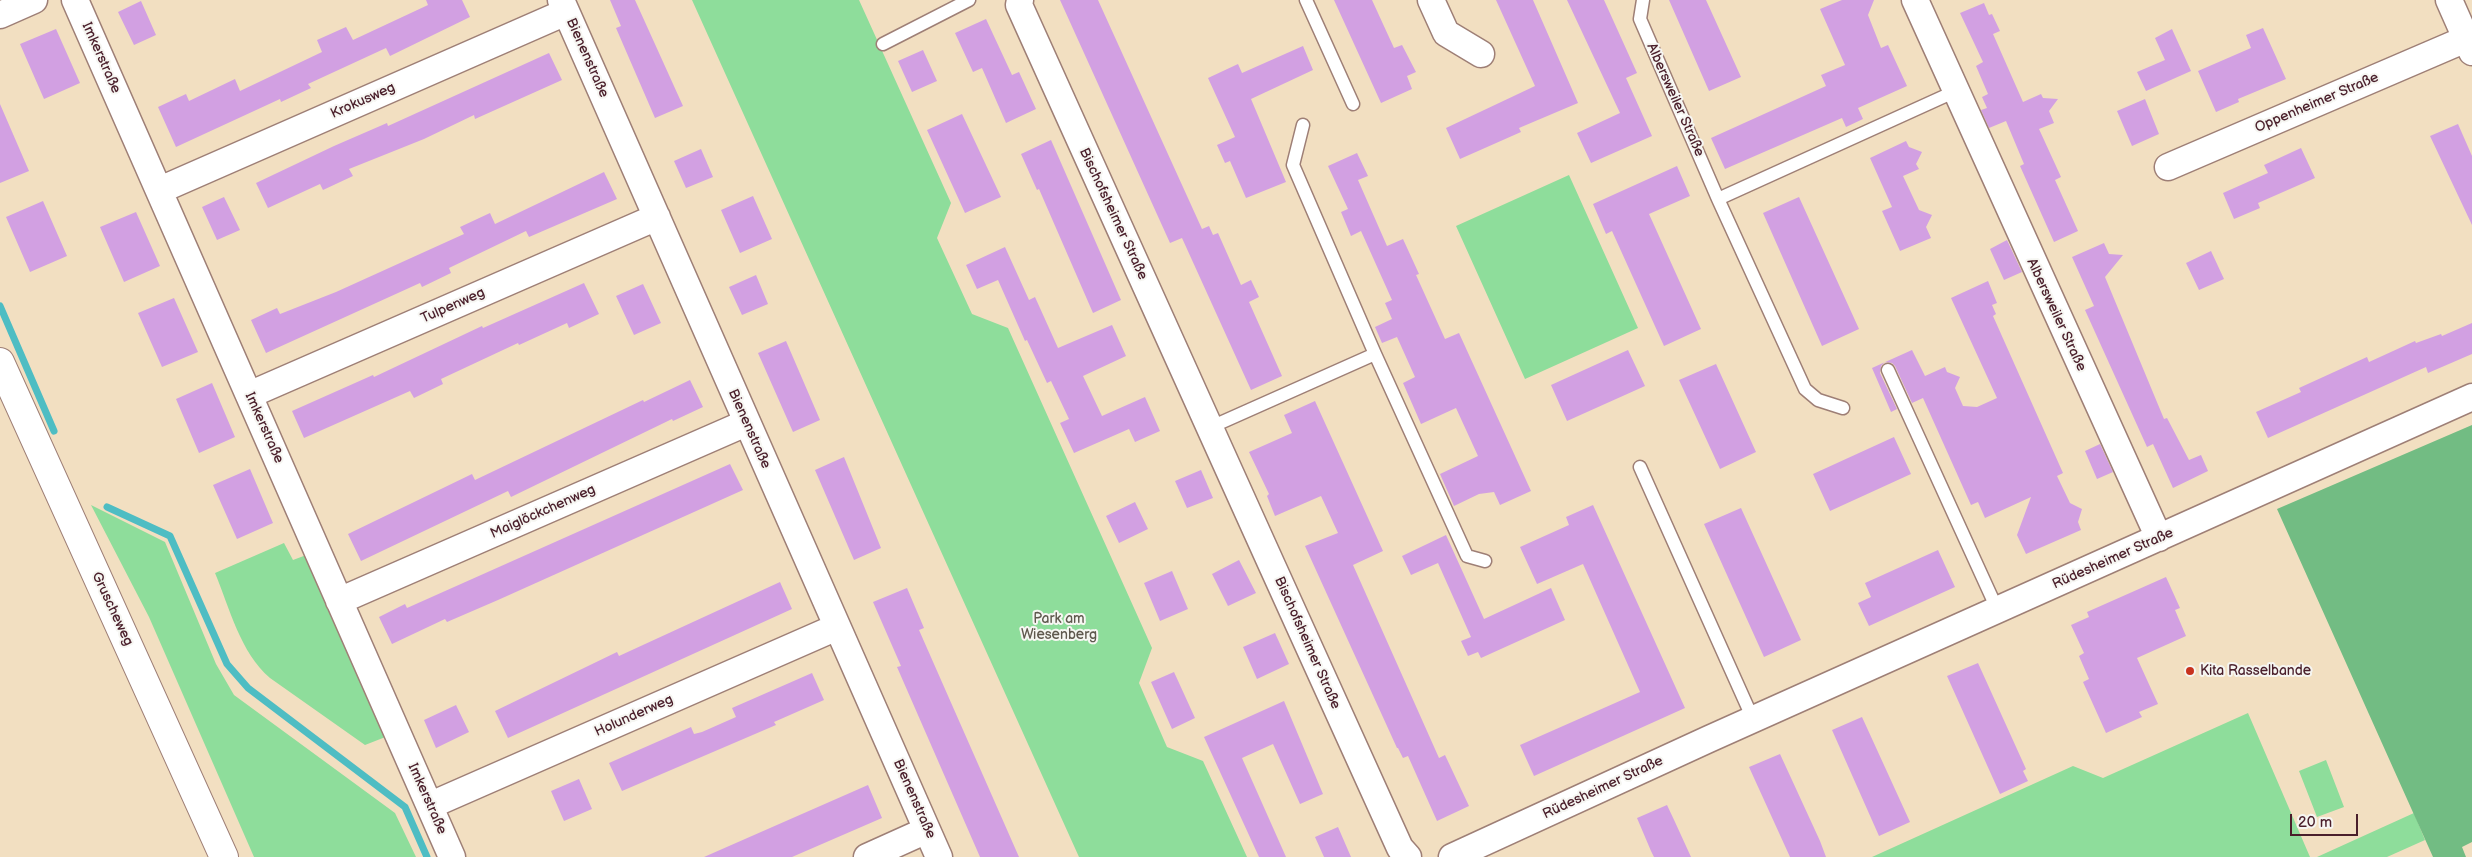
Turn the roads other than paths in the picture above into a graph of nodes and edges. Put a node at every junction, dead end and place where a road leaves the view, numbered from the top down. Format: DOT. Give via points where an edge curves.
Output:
graph roads {
  1 [pos="34,0"];
  2 [pos="75,0"];
  3 [pos="969,0"];
  4 [pos="1020,0"];
  5 [pos="1306,0"];
  6 [pos="1431,0"];
  7 [pos="1643,0"];
  8 [pos="1915,0"];
  9 [pos="2449,0"];
  10 [pos="944,5"];
  11 [pos="564,6"];
  12 [pos="0,15"];
  13 [pos="882,44"];
  14 [pos="2469,46"];
  15 [pos="1481,54"];
  16 [pos="1956,91"];
  17 [pos="1353,104"];
  18 [pos="1303,125"];
  19 [pos="2168,167"];
  20 [pos="160,190"];
  21 [pos="1718,199"];
  22 [pos="657,217"];
  23 [pos="1375,354"];
  24 [pos="0,362"];
  25 [pos="1888,370"];
  26 [pos="250,395"];
  27 [pos="2472,397"];
  28 [pos="1843,408"];
  29 [pos="746,423"];
  30 [pos="1210,427"];
  31 [pos="1640,467"];
  32 [pos="2159,538"];
  33 [pos="1484,561"];
  34 [pos="339,601"];
  35 [pos="1998,611"];
  36 [pos="836,627"];
  37 [pos="1753,719"];
  38 [pos="430,805"];
  39 [pos="927,830"];
  40 [pos="224,857"];
  41 [pos="452,857"];
  42 [pos="867,857"];
  43 [pos="939,857"];
  44 [pos="1408,857"];
  45 [pos="1452,857"];
  1 -- 12 [label="street"];
  2 -- 20 [label="street, Imkerstraße"];
  3 -- 10 [label="lane"];
  4 -- 30 [label="street, Bischofsheimer Straße" via="1046,66"];
  5 -- 17 [label="lane"];
  6 -- 15 [label="street" via="1446,33"];
  7 -- 21 [label="lane, Albersweiler Straße" via="1640,20"];
  8 -- 16 [label="street, Albersweiler Straße"];
  9 -- 14 [label="street"];
  10 -- 13 [label="lane"];
  11 -- 20 [label="street, Krokusweg"];
  11 -- 22 [label="street, Bienenstraße"];
  14 -- 19 [label="street, Oppenheimer Straße"];
  16 -- 21 [label="lane"];
  16 -- 32 [label="street, Albersweiler Straße"];
  18 -- 23 [label="lane" via="1293,165"];
  20 -- 26 [label="street, Imkerstraße"];
  21 -- 28 [label="lane, Albersweiler Straße" via="1805,389 1818,400"];
  22 -- 26 [label="street, Tulpenweg"];
  22 -- 29 [label="street, Bienenstraße"];
  23 -- 30 [label="lane"];
  23 -- 33 [label="lane" via="1467,556"];
  24 -- 40 [label="street, Gruscheweg"];
  25 -- 35 [label="lane"];
  26 -- 34 [label="street, Imkerstraße"];
  27 -- 32 [label="street, Rüdesheimer Straße"];
  29 -- 34 [label="street, Maiglöckchenweg"];
  29 -- 36 [label="street, Bienenstraße"];
  30 -- 44 [label="street, Bischofsheimer Straße" via="1400,848"];
  31 -- 37 [label="lane"];
  32 -- 35 [label="street, Rüdesheimer Straße"];
  34 -- 38 [label="street, Imkerstraße"];
  35 -- 37 [label="street, Rüdesheimer Straße"];
  36 -- 38 [label="street, Holunderweg"];
  36 -- 39 [label="street, Bienenstraße"];
  37 -- 45 [label="street, Rüdesheimer Straße"];
  38 -- 41 [label="street, Imkerstraße"];
  39 -- 42 [label="street"];
  39 -- 43 [label="street, Bienenstraße"];
}
